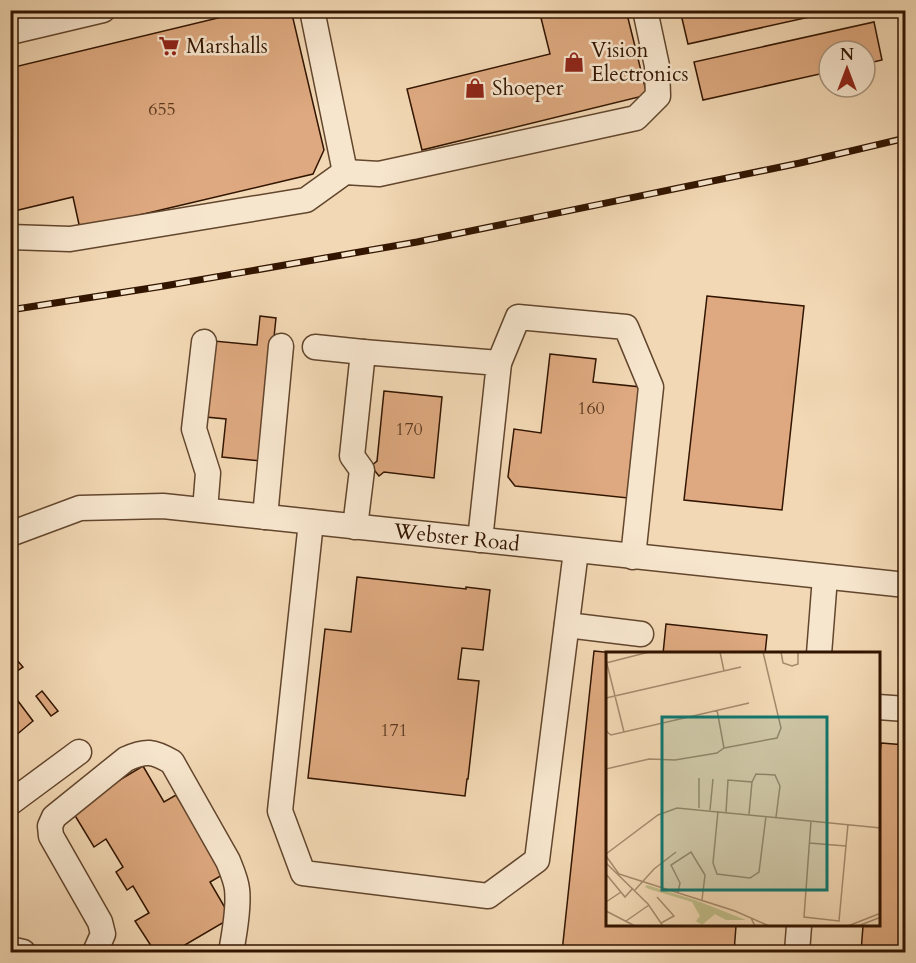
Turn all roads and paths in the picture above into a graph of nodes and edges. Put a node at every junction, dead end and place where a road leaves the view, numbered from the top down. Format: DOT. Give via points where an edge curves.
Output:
graph roads {
  1 [pos="104,10"];
  2 [pos="312,10"];
  3 [pos="645,10"];
  4 [pos="10,32"];
  5 [pos="345,172"];
  6 [pos="10,237"];
  7 [pos="204,342"];
  8 [pos="281,346"];
  9 [pos="315,347"];
  10 [pos="363,352"];
  11 [pos="499,363"];
  12 [pos="204,510"];
  13 [pos="265,517"];
  14 [pos="311,522"];
  15 [pos="355,527"];
  16 [pos="10,534"];
  17 [pos="480,540"];
  18 [pos="576,551"];
  19 [pos="633,557"];
  20 [pos="825,577"];
  21 [pos="906,585"];
  22 [pos="567,625"];
  23 [pos="640,634"];
  24 [pos="819,652"];
  25 [pos="880,707"];
  26 [pos="906,709"];
  27 [pos="79,752"];
  28 [pos="10,803"];
  29 [pos="799,927"];
  30 [pos="10,949"];
  31 [pos="22,952"];
  32 [pos="95,952"];
  33 [pos="231,952"];
  34 [pos="797,952"];
  1 -- 4 [label="street"];
  2 -- 5 [label="street"];
  3 -- 5 [label="street" via="657,66 658,96 636,118 379,174"];
  5 -- 6 [label="street" via="306,200 70,239"];
  7 -- 12 [label="street" via="194,429 208,473"];
  8 -- 13 [label="street"];
  9 -- 10 [label="street"];
  10 -- 11 [label="street"];
  10 -- 15 [label="street" via="352,456 362,470"];
  11 -- 17 [label="street"];
  11 -- 19 [label="street" via="518,317 626,327 651,387"];
  12 -- 13 [label="street, Webster Road"];
  12 -- 16 [label="street, Webster Road" via="163,506 80,508"];
  13 -- 14 [label="street, Webster Road"];
  14 -- 15 [label="street, Webster Road"];
  14 -- 22 [label="street" via="280,811 303,873 488,896 537,860"];
  15 -- 17 [label="street, Webster Road"];
  17 -- 18 [label="street, Webster Road"];
  18 -- 19 [label="street, Webster Road"];
  18 -- 22 [label="street"];
  19 -- 20 [label="street, Webster Road"];
  20 -- 21 [label="street, Webster Road"];
  20 -- 24 [label="street"];
  22 -- 23 [label="street"];
  25 -- 26 [label="street"];
  27 -- 28 [label="street"];
  29 -- 34 [label="street"];
  30 -- 31 [label="street"];
  32 -- 33 [label="street" via="103,934 100,922 51,836 50,826 54,817 126,759 150,752 172,762 235,877 238,891"];
}
